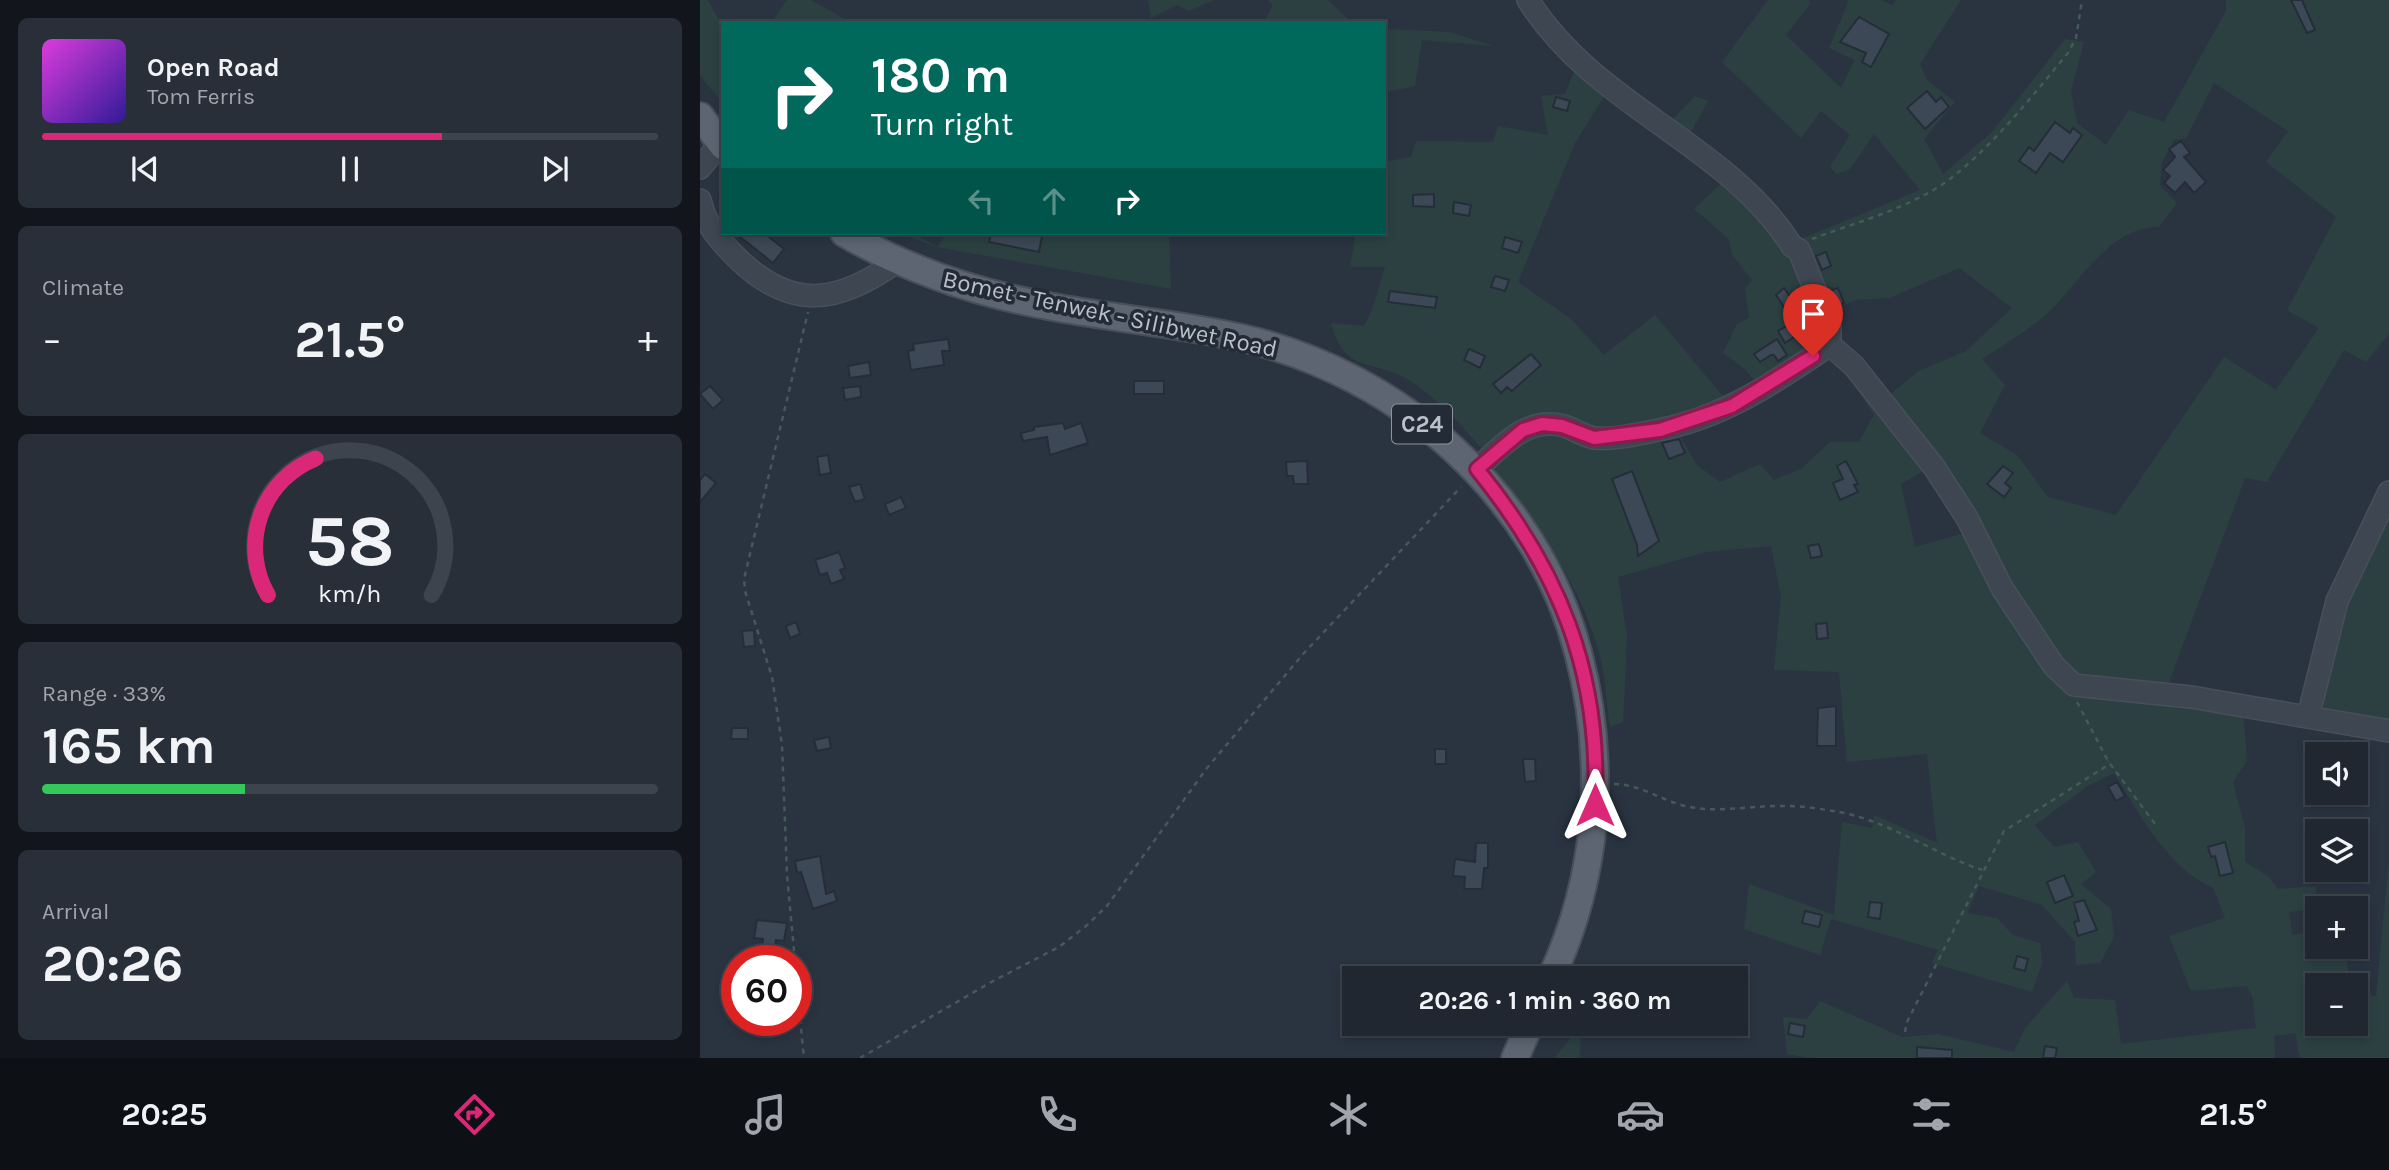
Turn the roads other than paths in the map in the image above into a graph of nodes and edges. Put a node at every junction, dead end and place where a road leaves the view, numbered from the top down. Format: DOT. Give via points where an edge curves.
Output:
graph roads {
  1 [pos="1528,0"];
  2 [pos="700,116"];
  3 [pos="721,145"];
  4 [pos="700,168"];
  5 [pos="700,201"];
  6 [pos="848,235"];
  7 [pos="897,262"];
  8 [pos="1830,345"];
  9 [pos="1477,469"];
  10 [pos="2389,492"];
  11 [pos="2308,717"];
  12 [pos="2389,731"];
  13 [pos="1555,966"];
  14 [pos="1525,1036"];
  15 [pos="1515,1058"];
  1 -- 8 [label="street" via="1562,46 1614,93 1762,204 1799,250 1830,328"];
  2 -- 3 [label="main road"];
  3 -- 4 [label="street"];
  5 -- 7 [label="street" via="712,234 770,286 811,298 872,279"];
  6 -- 7 [label="main road, Bomet - Tenwek - Silibwet Road / C24"];
  7 -- 9 [label="main road, Bomet - Tenwek - Silibwet Road / C24" via="985,292 1200,329 1299,355 1354,379 1399,407"];
  8 -- 9 [label="street" via="1750,396 1702,417 1660,430 1594,438 1542,424 1523,430"];
  8 -- 11 [label="street" via="1885,401 1934,467 1967,518 2002,588 2054,666 2074,685 2191,697"];
  9 -- 13 [label="main road, Bomet - Tenwek - Silibwet Road / C24" via="1507,506 1557,590 1573,632 1592,720 1594,826 1583,886"];
  10 -- 11 [label="street" via="2337,601"];
  11 -- 12 [label="street"];
  14 -- 15 [label="main road"];
}
